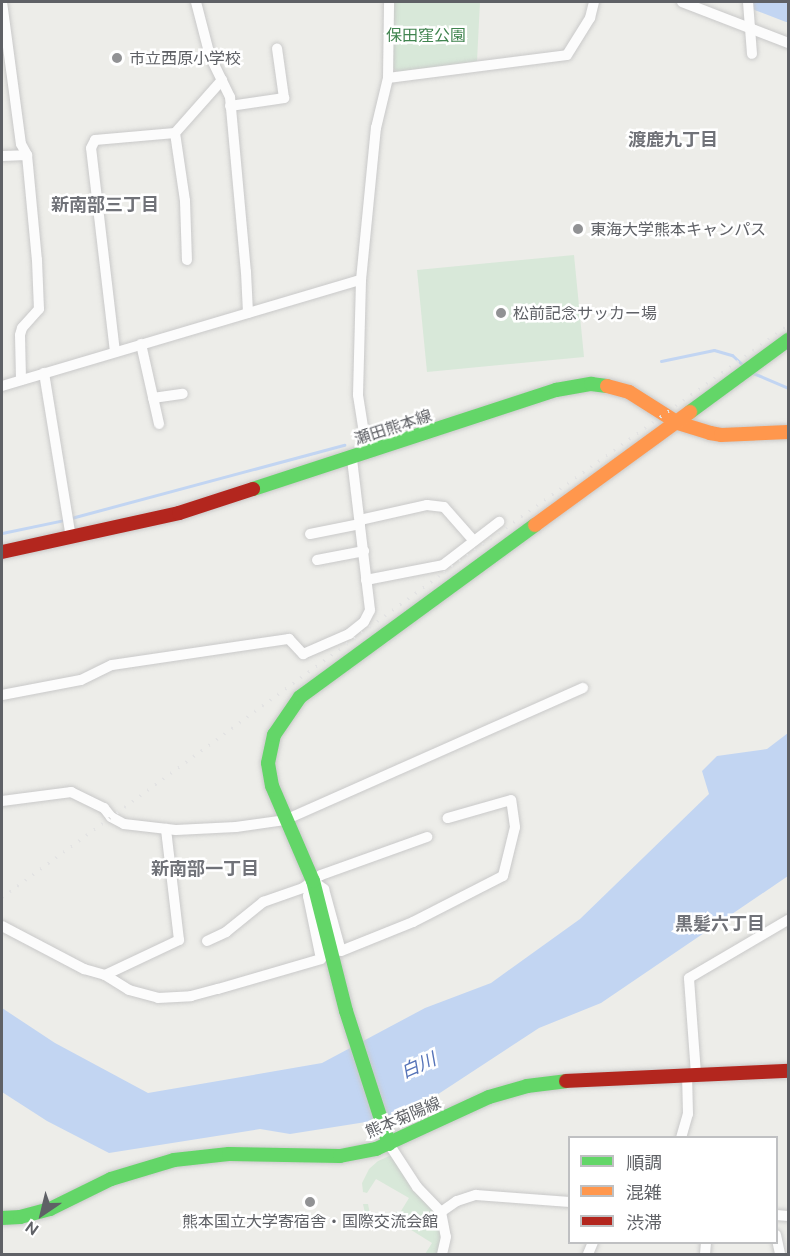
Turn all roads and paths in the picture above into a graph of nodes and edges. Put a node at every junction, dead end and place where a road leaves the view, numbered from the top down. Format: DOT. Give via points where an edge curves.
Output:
graph roads {
  1 [pos="2,2"];
  2 [pos="196,2"];
  3 [pos="389,2"];
  4 [pos="594,2"];
  5 [pos="682,2"];
  6 [pos="748,2"];
  7 [pos="750,26"];
  8 [pos="789,43"];
  9 [pos="277,48"];
  10 [pos="752,54"];
  11 [pos="388,78"];
  12 [pos="222,80"];
  13 [pos="230,106"];
  14 [pos="175,133"];
  15 [pos="27,155"];
  16 [pos="2,156"];
  17 [pos="187,260"];
  18 [pos="361,280"];
  19 [pos="248,313"];
  20 [pos="789,340"];
  21 [pos="141,344"];
  22 [pos="115,352"];
  23 [pos="44,373"];
  24 [pos="21,380"];
  25 [pos="2,386"];
  26 [pos="183,394"];
  27 [pos="153,398"];
  28 [pos="678,423"];
  29 [pos="159,424"];
  30 [pos="789,432"];
  31 [pos="368,452"];
  32 [pos="352,458"];
  33 [pos="360,522"];
  34 [pos="499,522"];
  35 [pos="310,534"];
  36 [pos="71,538"];
  37 [pos="474,541"];
  38 [pos="364,551"];
  39 [pos="2,552"];
  40 [pos="317,560"];
  41 [pos="366,580"];
  42 [pos="583,688"];
  43 [pos="2,694"];
  44 [pos="2,801"];
  45 [pos="448,818"];
  46 [pos="285,820"];
  47 [pos="166,829"];
  48 [pos="427,837"];
  49 [pos="313,881"];
  50 [pos="789,920"];
  51 [pos="2,926"];
  52 [pos="207,941"];
  53 [pos="105,975"];
  54 [pos="789,1071"];
  55 [pos="692,1074"];
  56 [pos="681,1136"];
  57 [pos="389,1144"];
  58 [pos="568,1202"];
  59 [pos="441,1212"];
  60 [pos="2,1218"];
  61 [pos="442,1254"];
  1 -- 15 [label="street" via="21,144"];
  2 -- 12 [label="street" via="210,56"];
  3 -- 11 [label="street"];
  4 -- 11 [label="street" via="590,18 567,55"];
  5 -- 7 [label="street"];
  6 -- 7 [label="street"];
  7 -- 8 [label="street"];
  7 -- 10 [label="street"];
  9 -- 13 [label="street" via="284,98"];
  11 -- 18 [label="street" via="375,134"];
  12 -- 13 [label="street"];
  12 -- 14 [label="street"];
  13 -- 19 [label="street"];
  14 -- 17 [label="street" via="185,201"];
  14 -- 22 [label="street" via="95,140 91,148"];
  15 -- 16 [label="street"];
  15 -- 24 [label="street" via="39,309 20,335"];
  18 -- 19 [label="street"];
  18 -- 31 [label="street" via="358,395"];
  19 -- 21 [label="street"];
  20 -- 28 [label="main road"];
  21 -- 22 [label="street"];
  21 -- 27 [label="street"];
  22 -- 23 [label="street"];
  23 -- 24 [label="street"];
  23 -- 36 [label="street"];
  24 -- 25 [label="street"];
  26 -- 27 [label="street"];
  27 -- 29 [label="street"];
  28 -- 30 [label="main road, 瀬田熊本線" via="721,435"];
  28 -- 31 [label="main road, 瀬田熊本線" via="629,392 591,384 556,390"];
  28 -- 46 [label="main road" via="300,697 274,735 268,763"];
  31 -- 32 [label="main road, 瀬田熊本線"];
  32 -- 33 [label="street"];
  32 -- 36 [label="main road, 瀬田熊本線" via="179,513"];
  33 -- 35 [label="street"];
  33 -- 37 [label="street" via="427,504 444,507"];
  33 -- 38 [label="street"];
  34 -- 37 [label="street"];
  36 -- 39 [label="main road, 瀬田熊本線"];
  37 -- 41 [label="street" via="443,565"];
  38 -- 40 [label="street"];
  38 -- 41 [label="street"];
  41 -- 43 [label="street" via="370,610 363,622 349,634 303,654 290,639 283,639 112,665 81,681"];
  42 -- 46 [label="street"];
  44 -- 47 [label="street" via="71,792 104,808 124,824"];
  45 -- 49 [label="street" via="511,801 515,827 503,876 413,922 341,951 324,889"];
  46 -- 47 [label="street" via="236,827"];
  46 -- 49 [label="main road"];
  47 -- 53 [label="street" via="180,940"];
  48 -- 49 [label="street"];
  49 -- 52 [label="street" via="263,903 226,933"];
  49 -- 53 [label="street" via="308,897 321,959 191,996 158,998 129,990"];
  49 -- 57 [label="main road" via="346,1011"];
  50 -- 55 [label="street" via="689,978"];
  51 -- 53 [label="street" via="84,969"];
  54 -- 55 [label="main road, 熊本菊陽線"];
  55 -- 56 [label="street"];
  55 -- 57 [label="main road, 熊本菊陽線" via="527,1086 489,1096"];
  57 -- 59 [label="street" via="417,1187"];
  57 -- 60 [label="main road, 熊本菊陽線" via="340,1156 229,1154 174,1160 128,1172 50,1209"];
  58 -- 59 [label="street" via="476,1195"];
  59 -- 61 [label="street" via="446,1237"];
}
